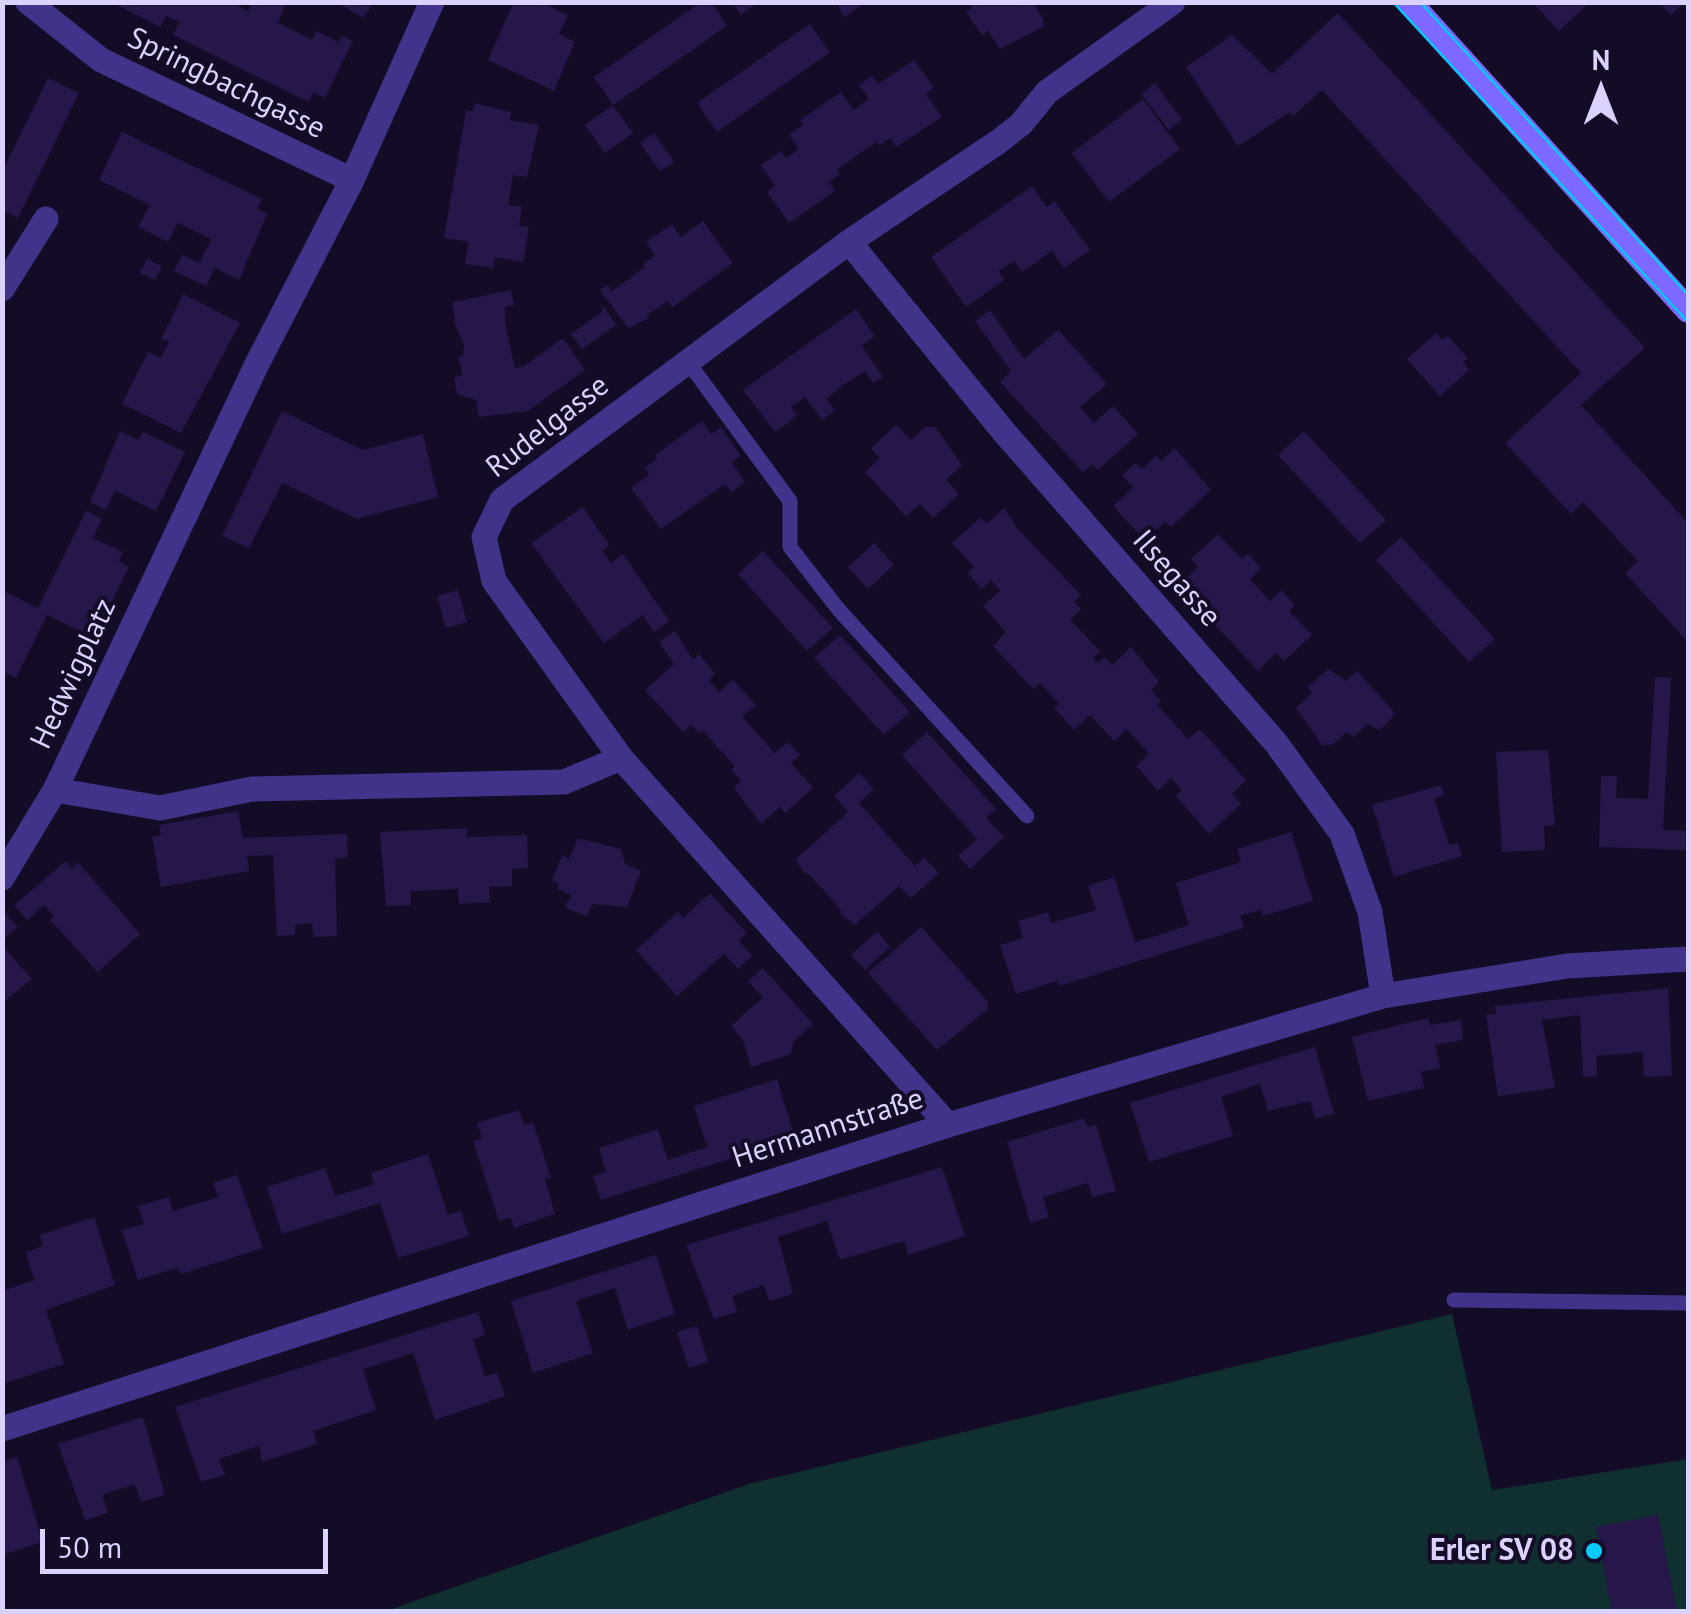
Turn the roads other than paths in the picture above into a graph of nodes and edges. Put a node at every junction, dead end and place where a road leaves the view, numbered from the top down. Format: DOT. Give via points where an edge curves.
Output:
graph roads {
  1 [pos="28,2"];
  2 [pos="432,2"];
  3 [pos="1172,2"];
  4 [pos="1409,2"];
  5 [pos="352,180"];
  6 [pos="46,219"];
  7 [pos="849,242"];
  8 [pos="2,289"];
  9 [pos="1688,310"];
  10 [pos="688,362"];
  11 [pos="621,758"];
  12 [pos="55,790"];
  13 [pos="1027,816"];
  14 [pos="2,878"];
  15 [pos="1688,959"];
  16 [pos="1383,996"];
  17 [pos="948,1125"];
  18 [pos="1454,1300"];
  19 [pos="1688,1304"];
  20 [pos="2,1429"];
  1 -- 5 [label="street, Springbachgasse" via="101,60"];
  2 -- 5 [label="street, Hedwigplatz"];
  3 -- 7 [label="street, Rudelgasse" via="1047,92 998,142"];
  4 -- 9 [label="main road"];
  5 -- 12 [label="street, Hedwigplatz"];
  6 -- 8 [label="street"];
  7 -- 10 [label="street, Rudelgasse"];
  7 -- 16 [label="street, Ilsegasse" via="1004,432 1276,743 1342,834 1370,912"];
  10 -- 11 [label="street, Rudelgasse" via="502,500 484,537 494,581"];
  10 -- 13 [label="lane" via="790,501 790,547"];
  11 -- 12 [label="street, Hedwigplatz" via="564,782 252,789 160,808"];
  11 -- 17 [label="street, Rudelgasse"];
  12 -- 14 [label="street"];
  15 -- 16 [label="street, Hermannstraße" via="1567,966"];
  16 -- 17 [label="street, Hermannstraße"];
  17 -- 20 [label="street, Hermannstraße"];
  18 -- 19 [label="lane"];
}
